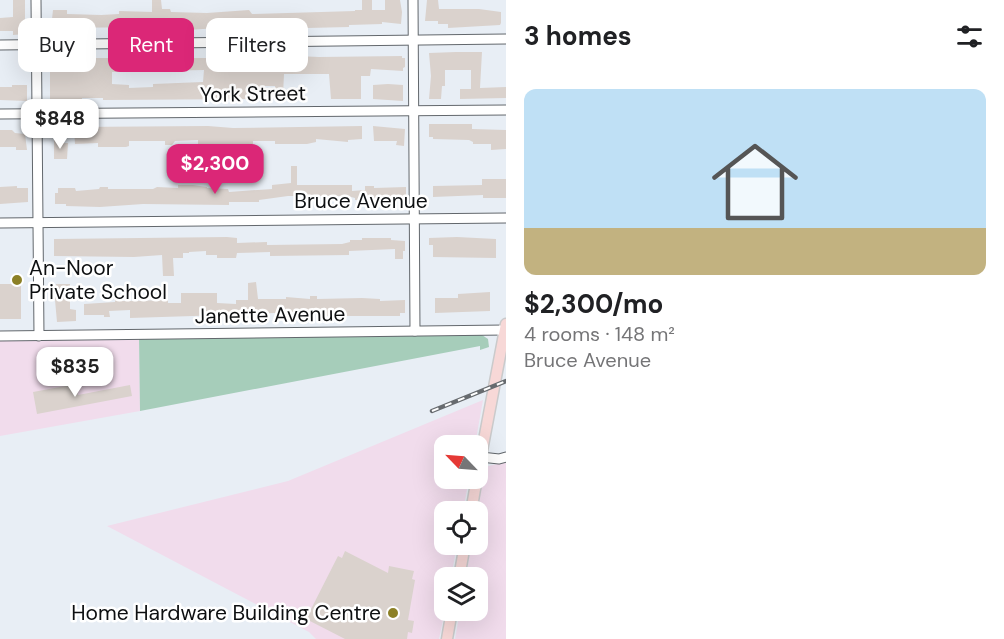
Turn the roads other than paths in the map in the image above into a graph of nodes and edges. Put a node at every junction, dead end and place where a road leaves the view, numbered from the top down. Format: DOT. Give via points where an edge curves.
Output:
graph roads {
  1 [pos="36,0"];
  2 [pos="413,0"];
  3 [pos="36,18"];
  4 [pos="506,39"];
  5 [pos="414,40"];
  6 [pos="96,44"];
  7 [pos="0,45"];
  8 [pos="18,45"];
  9 [pos="36,72"];
  10 [pos="414,110"];
  11 [pos="506,110"];
  12 [pos="0,114"];
  13 [pos="37,114"];
  14 [pos="506,218"];
  15 [pos="415,219"];
  16 [pos="38,222"];
  17 [pos="0,223"];
  18 [pos="505,327"];
  19 [pos="416,331"];
  20 [pos="0,336"];
  21 [pos="39,336"];
  22 [pos="484,435"];
  23 [pos="506,457"];
  24 [pos="488,458"];
  25 [pos="450,621"];
  26 [pos="447,639"];
  1 -- 3 [label="street"];
  2 -- 5 [label="street"];
  4 -- 5 [label="street"];
  5 -- 6 [label="street"];
  5 -- 10 [label="street"];
  7 -- 8 [label="street"];
  9 -- 13 [label="street"];
  10 -- 11 [label="street, York Street"];
  10 -- 13 [label="street, York Street"];
  10 -- 15 [label="street"];
  12 -- 13 [label="street, York Street"];
  13 -- 16 [label="street"];
  14 -- 15 [label="street, Bruce Avenue"];
  15 -- 16 [label="street, Bruce Avenue"];
  15 -- 19 [label="street"];
  16 -- 17 [label="street, Bruce Avenue"];
  16 -- 21 [label="street"];
  18 -- 19 [label="street, Janette Avenue"];
  18 -- 22 [label="main road"];
  19 -- 21 [label="street, Janette Avenue"];
  20 -- 21 [label="street, Janette Avenue"];
  23 -- 24 [label="street"];
  25 -- 26 [label="main road"];
}
